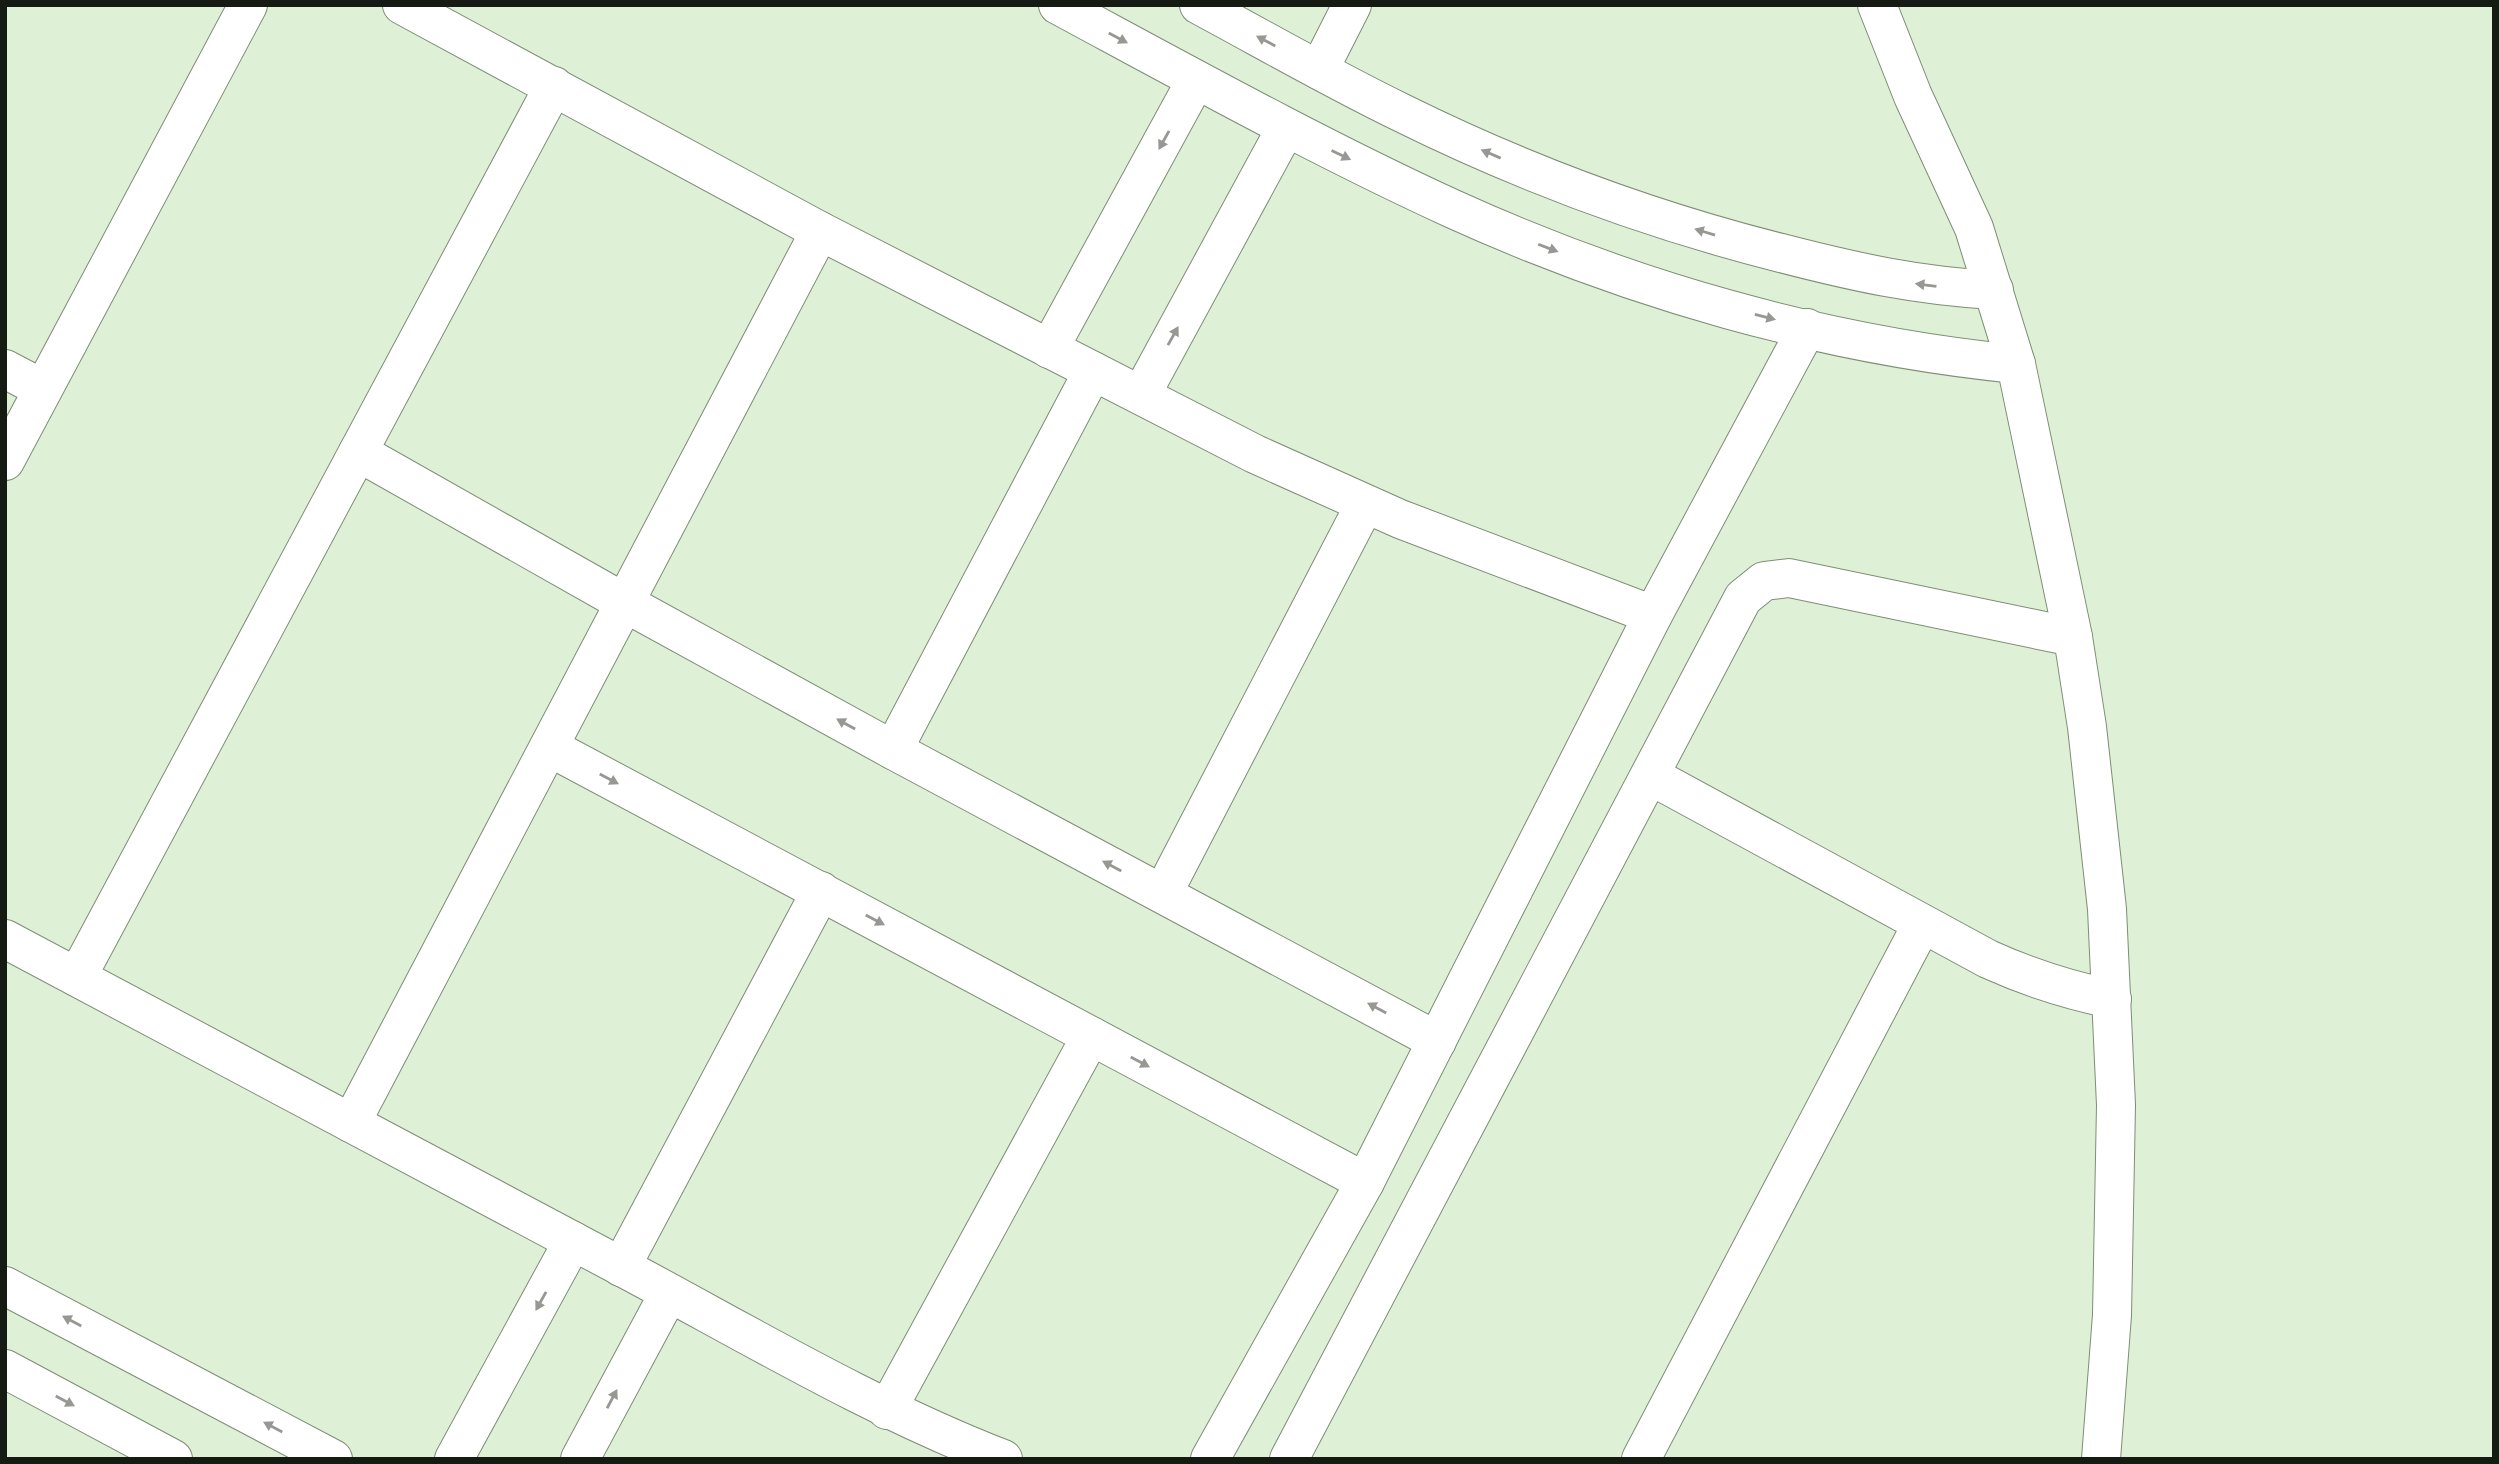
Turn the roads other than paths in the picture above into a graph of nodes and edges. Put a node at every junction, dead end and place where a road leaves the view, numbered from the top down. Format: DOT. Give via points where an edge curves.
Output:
graph roads {
  1 [pos="248,5"];
  2 [pos="402,5"];
  3 [pos="1058,5"];
  4 [pos="1352,5"];
  5 [pos="1877,5"];
  6 [pos="1218,10"];
  7 [pos="1319,69"];
  8 [pos="1196,80"];
  9 [pos="554,86"];
  10 [pos="1286,128"];
  11 [pos="820,231"];
  12 [pos="1994,290"];
  13 [pos="1807,328"];
  14 [pos="1049,349"];
  15 [pos="2016,364"];
  16 [pos="5,369"];
  17 [pos="1093,371"];
  18 [pos="43,389"];
  19 [pos="1141,396"];
  20 [pos="358,452"];
  21 [pos="5,461"];
  22 [pos="1364,504"];
  23 [pos="625,603"];
  24 [pos="1653,615"];
  25 [pos="2073,636"];
  26 [pos="549,747"];
  27 [pos="893,750"];
  28 [pos="1651,776"];
  29 [pos="821,891"];
  30 [pos="1163,894"];
  31 [pos="1922,924"];
  32 [pos="5,939"];
  33 [pos="77,977"];
  34 [pos="2112,999"];
  35 [pos="1091,1036"];
  36 [pos="1437,1041"];
  37 [pos="351,1123"];
  38 [pos="1364,1182"];
  39 [pos="573,1241"];
  40 [pos="621,1266"];
  41 [pos="5,1286"];
  42 [pos="669,1293"];
  43 [pos="5,1369"];
  44 [pos="887,1410"];
  45 [pos="173,1459"];
  46 [pos="333,1459"];
  47 [pos="454,1459"];
  48 [pos="580,1459"];
  49 [pos="1003,1459"];
  50 [pos="1210,1459"];
  51 [pos="1289,1459"];
  52 [pos="1641,1459"];
  53 [pos="2101,1459"];
  1 -- 18 [label="street"];
  2 -- 9 [label="street"];
  3 -- 8 [label="street, one-way"];
  4 -- 7 [label="street"];
  5 -- 12 [label="street" via="1974,228"];
  7 -- 6 [label="street, one-way"];
  12 -- 7 [label="street, one-way" via="1871,276 1654,216 1483,150"];
  8 -- 10 [label="street"];
  8 -- 14 [label="street, one-way"];
  9 -- 11 [label="street"];
  9 -- 20 [label="street"];
  10 -- 13 [label="street, one-way" via="1540,245 1716,306"];
  19 -- 10 [label="street, one-way"];
  11 -- 14 [label="street"];
  11 -- 23 [label="street"];
  12 -- 15 [label="street"];
  13 -- 15 [label="street" via="1911,351"];
  13 -- 24 [label="street"];
  14 -- 17 [label="street"];
  15 -- 25 [label="street"];
  16 -- 18 [label="street"];
  17 -- 19 [label="street"];
  17 -- 27 [label="street"];
  18 -- 21 [label="street"];
  19 -- 22 [label="street"];
  20 -- 23 [label="street"];
  20 -- 33 [label="street"];
  22 -- 24 [label="street"];
  22 -- 30 [label="street"];
  23 -- 26 [label="street"];
  27 -- 23 [label="street, one-way"];
  24 -- 36 [label="street"];
  25 -- 28 [label="street" via="1789,578 1764,581 1743,598"];
  25 -- 34 [label="street" via="2099,817"];
  26 -- 29 [label="street, one-way"];
  26 -- 37 [label="street"];
  30 -- 27 [label="street, one-way"];
  28 -- 31 [label="street"];
  28 -- 51 [label="street"];
  29 -- 35 [label="street, one-way"];
  29 -- 40 [label="street"];
  36 -- 30 [label="street, one-way"];
  31 -- 34 [label="street" via="2027,977"];
  31 -- 52 [label="street"];
  32 -- 33 [label="street"];
  33 -- 37 [label="street"];
  34 -- 53 [label="street" via="2116,1210"];
  35 -- 38 [label="street, one-way"];
  35 -- 44 [label="street"];
  36 -- 38 [label="street"];
  37 -- 39 [label="street"];
  38 -- 50 [label="street"];
  39 -- 40 [label="street"];
  39 -- 47 [label="street, one-way"];
  40 -- 42 [label="street"];
  46 -- 41 [label="street, one-way"];
  42 -- 44 [label="street"];
  48 -- 42 [label="street, one-way"];
  43 -- 45 [label="street, one-way"];
  44 -- 49 [label="street"];
}
